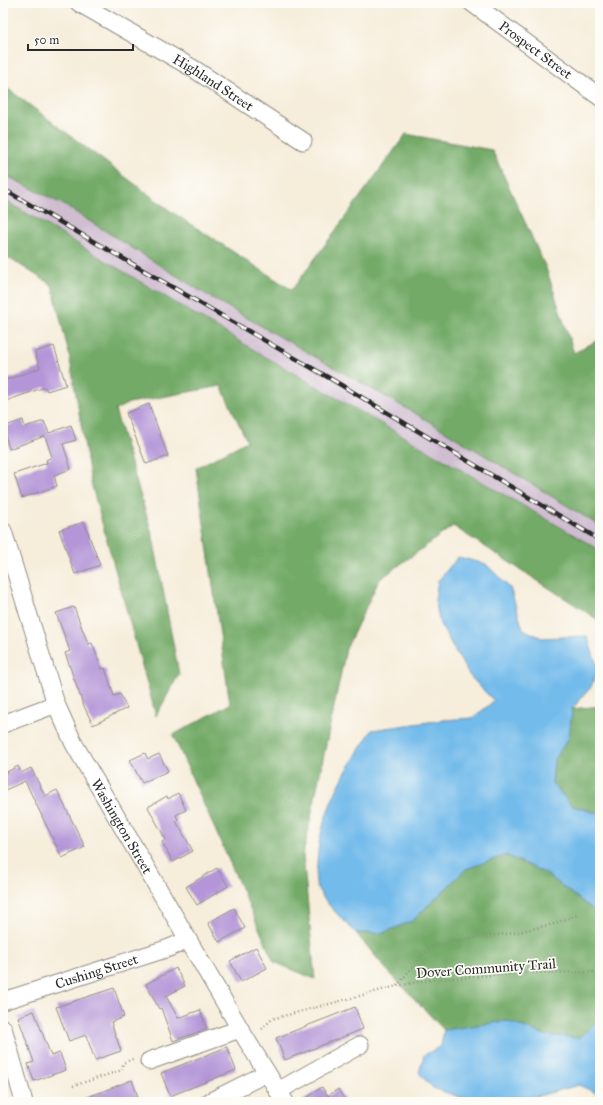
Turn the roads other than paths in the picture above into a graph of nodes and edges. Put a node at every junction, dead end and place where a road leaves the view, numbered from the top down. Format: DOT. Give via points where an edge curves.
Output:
graph roads {
  1 [pos="79,3"];
  2 [pos="472,3"];
  3 [pos="600,97"];
  4 [pos="303,142"];
  5 [pos="3,531"];
  6 [pos="56,704"];
  7 [pos="3,724"];
  8 [pos="188,940"];
  9 [pos="3,1001"];
  10 [pos="3,1028"];
  11 [pos="233,1032"];
  12 [pos="360,1045"];
  13 [pos="148,1061"];
  14 [pos="267,1073"];
  15 [pos="281,1096"];
  16 [pos="24,1102"];
  17 [pos="209,1102"];
  1 -- 4 [label="street, Highland Street" via="194,70"];
  2 -- 3 [label="street, Prospect Street"];
  5 -- 6 [label="street, Washington Street"];
  6 -- 7 [label="street"];
  6 -- 8 [label="street, Washington Street" via="92,777"];
  8 -- 9 [label="street, Cushing Street"];
  8 -- 11 [label="street, Washington Street"];
  10 -- 16 [label="street"];
  11 -- 13 [label="street"];
  11 -- 14 [label="street, Washington Street"];
  12 -- 15 [label="street"];
  14 -- 15 [label="street, Washington Street"];
  14 -- 17 [label="street"];
}
